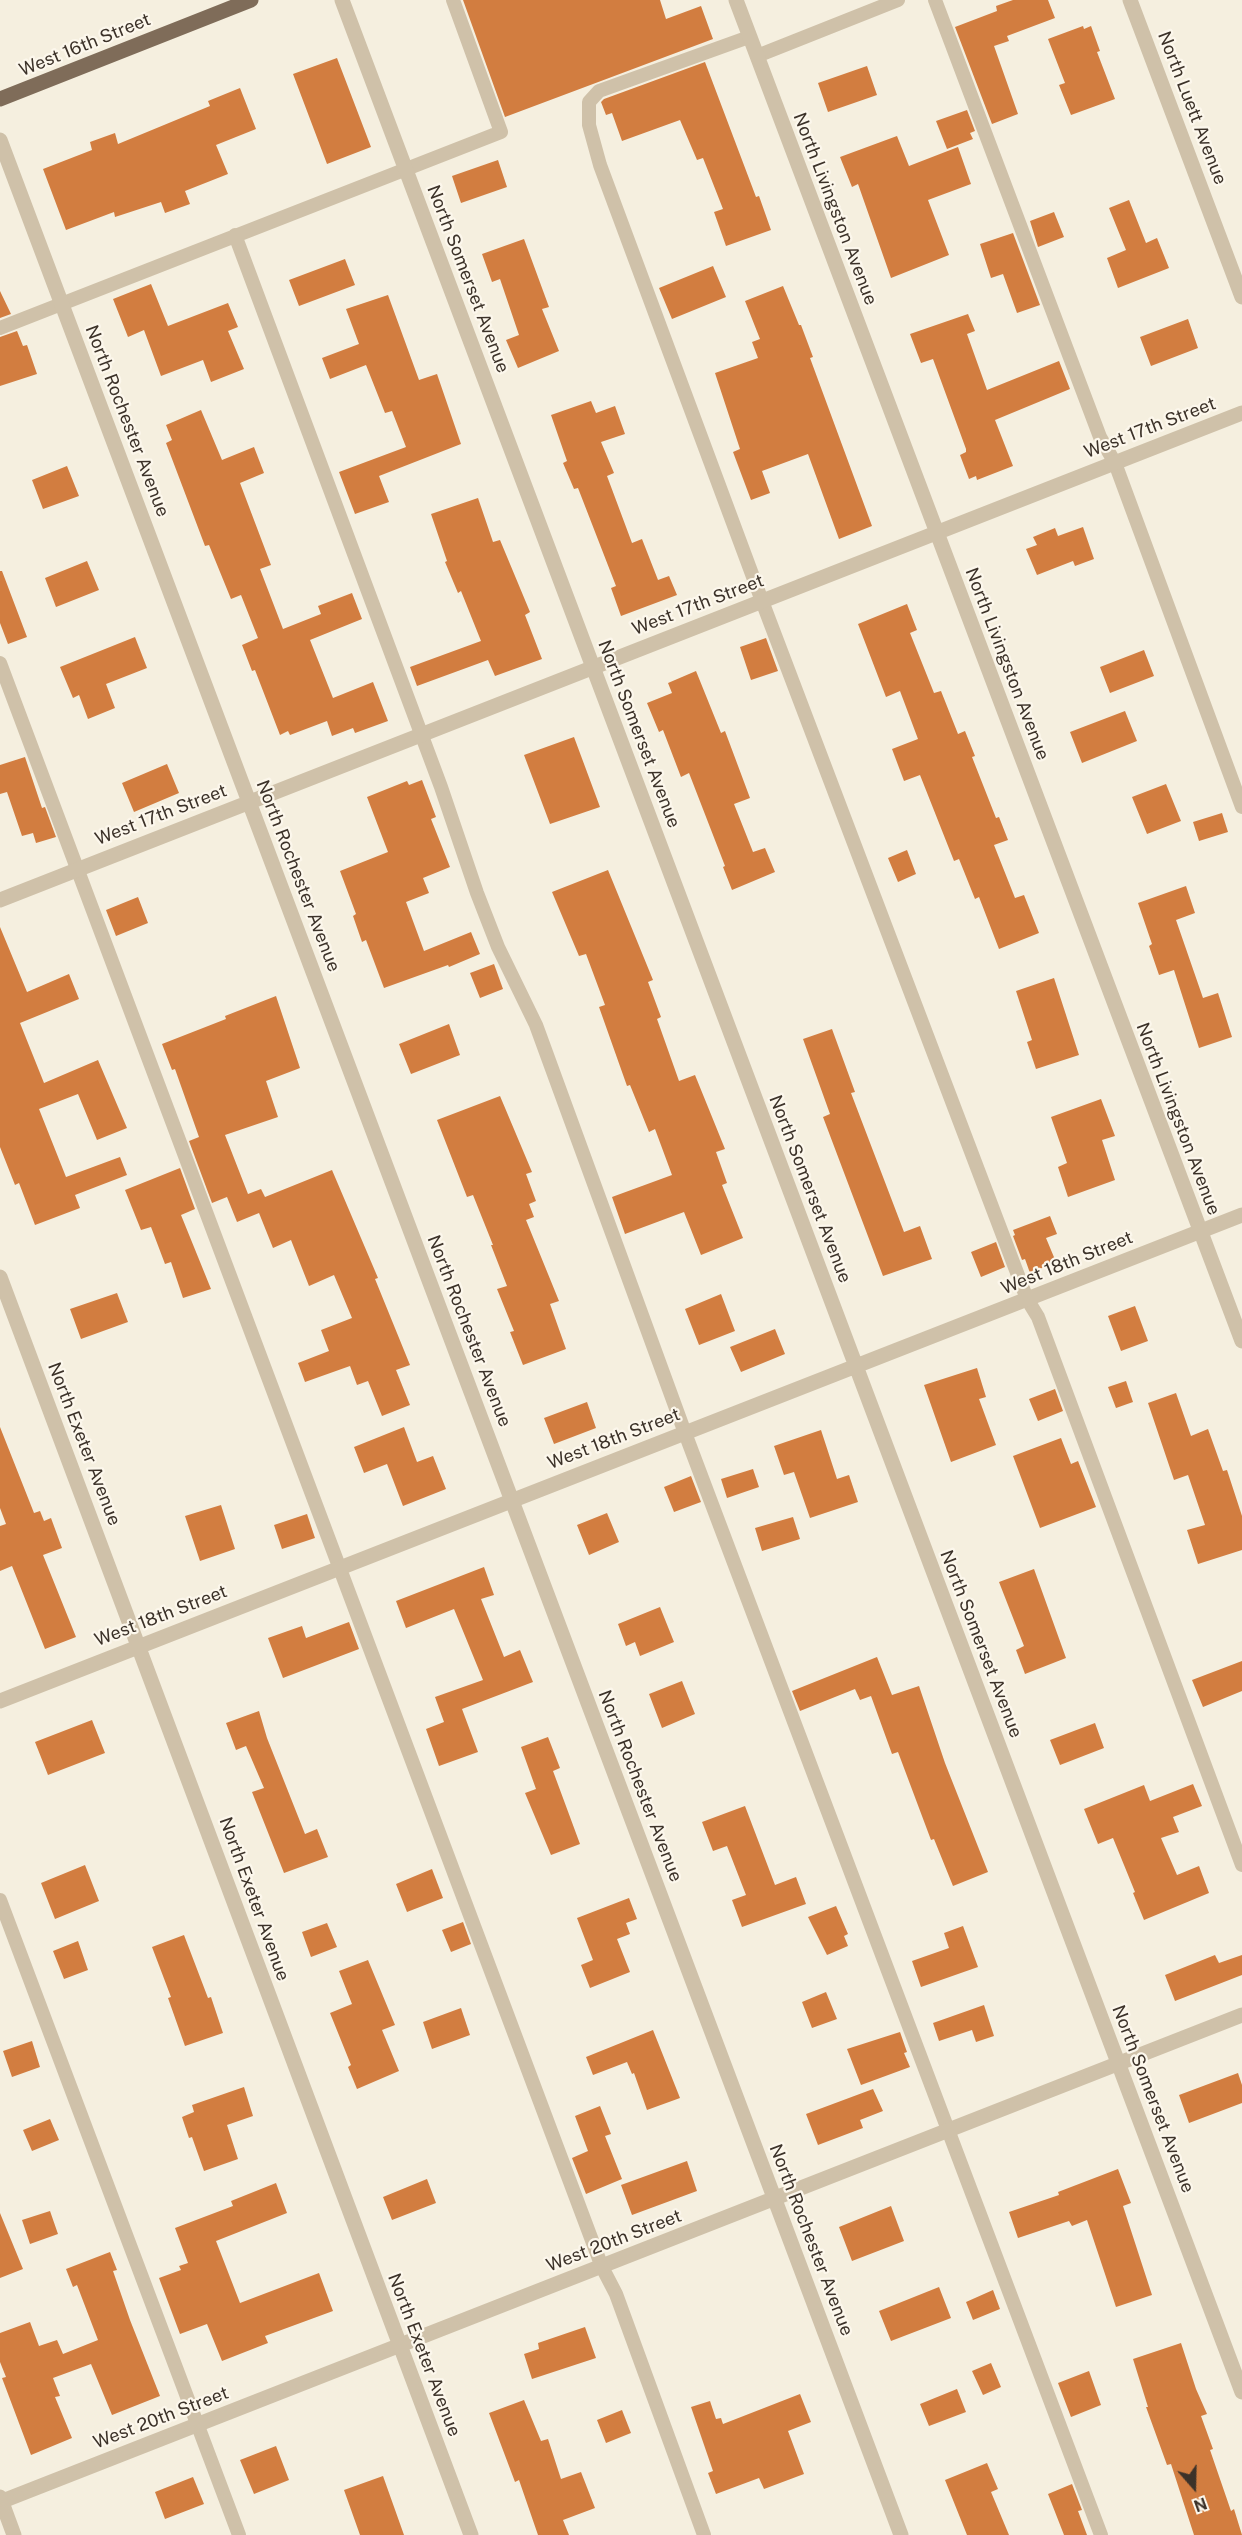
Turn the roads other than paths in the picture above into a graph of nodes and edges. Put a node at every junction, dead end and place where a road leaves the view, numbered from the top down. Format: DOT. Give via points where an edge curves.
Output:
graph roads {
  1 [pos="251,0"];
  2 [pos="342,0"];
  3 [pos="453,0"];
  4 [pos="736,0"];
  5 [pos="898,0"];
  6 [pos="936,0"];
  7 [pos="1130,0"];
  8 [pos="749,37"];
  9 [pos="757,56"];
  10 [pos="0,99"];
  11 [pos="0,140"];
  12 [pos="405,168"];
  13 [pos="235,235"];
  14 [pos="1242,297"];
  15 [pos="62,304"];
  16 [pos="0,328"];
  17 [pos="1242,413"];
  18 [pos="1115,463"];
  19 [pos="937,533"];
  20 [pos="762,601"];
  21 [pos="0,663"];
  22 [pos="593,667"];
  23 [pos="421,735"];
  24 [pos="249,802"];
  25 [pos="1242,807"];
  26 [pos="77,869"];
  27 [pos="0,900"];
  28 [pos="1242,1215"];
  29 [pos="1200,1231"];
  30 [pos="0,1277"];
  31 [pos="1027,1299"];
  32 [pos="1242,1341"];
  33 [pos="856,1366"];
  34 [pos="685,1433"];
  35 [pos="512,1500"];
  36 [pos="340,1567"];
  37 [pos="139,1646"];
  38 [pos="0,1701"];
  39 [pos="1242,1864"];
  40 [pos="0,1900"];
  41 [pos="1242,2015"];
  42 [pos="1119,2064"];
  43 [pos="947,2132"];
  44 [pos="775,2200"];
  45 [pos="602,2266"];
  46 [pos="400,2345"];
  47 [pos="1242,2392"];
  48 [pos="197,2424"];
  49 [pos="0,2500"];
  50 [pos="14,2535"];
  51 [pos="239,2535"];
  52 [pos="471,2535"];
  53 [pos="704,2535"];
  54 [pos="901,2535"];
  55 [pos="1101,2535"];
  1 -- 10 [label="main road, West 16th Street"];
  2 -- 12 [label="street, North Somerset Avenue"];
  3 -- 12 [label="lane" via="501,132"];
  4 -- 8 [label="street, North Livingston Avenue"];
  5 -- 9 [label="lane"];
  6 -- 18 [label="lane" via="1100,437"];
  7 -- 14 [label="street, North Luett Avenue"];
  8 -- 9 [label="street, North Livingston Avenue"];
  8 -- 20 [label="lane" via="599,90 589,102 589,125 600,165"];
  9 -- 19 [label="street, North Livingston Avenue"];
  11 -- 15 [label="street, North Rochester Avenue"];
  12 -- 13 [label="lane"];
  12 -- 22 [label="street, North Somerset Avenue"];
  13 -- 15 [label="lane"];
  13 -- 23 [label="lane"];
  15 -- 16 [label="lane"];
  15 -- 24 [label="street, North Rochester Avenue"];
  17 -- 18 [label="street, West 17th Street"];
  18 -- 19 [label="street, West 17th Street"];
  18 -- 25 [label="lane"];
  19 -- 20 [label="street, West 17th Street"];
  19 -- 29 [label="street, North Livingston Avenue"];
  20 -- 22 [label="street, West 17th Street"];
  20 -- 31 [label="lane"];
  21 -- 26 [label="lane"];
  22 -- 23 [label="street, West 17th Street"];
  22 -- 33 [label="street, North Somerset Avenue"];
  23 -- 24 [label="street, West 17th Street"];
  23 -- 34 [label="lane" via="498,947 536,1025"];
  24 -- 26 [label="street, West 17th Street"];
  24 -- 35 [label="street, North Rochester Avenue"];
  26 -- 27 [label="street, West 17th Street"];
  26 -- 36 [label="lane"];
  28 -- 29 [label="street, West 18th Street"];
  29 -- 31 [label="street, West 18th Street"];
  29 -- 32 [label="street, North Livingston Avenue"];
  30 -- 37 [label="street, North Exeter Avenue"];
  31 -- 33 [label="street, West 18th Street"];
  31 -- 39 [label="lane" via="1038,1317"];
  33 -- 34 [label="street, West 18th Street"];
  33 -- 42 [label="street, North Somerset Avenue"];
  34 -- 35 [label="street, West 18th Street"];
  34 -- 43 [label="lane"];
  35 -- 36 [label="street, West 18th Street"];
  35 -- 44 [label="street, North Rochester Avenue"];
  36 -- 37 [label="street, West 18th Street"];
  36 -- 45 [label="lane"];
  37 -- 38 [label="street, West 18th Street"];
  37 -- 46 [label="street, North Exeter Avenue"];
  40 -- 48 [label="lane"];
  41 -- 42 [label="street, West 20th Street"];
  42 -- 43 [label="street, West 20th Street"];
  42 -- 47 [label="street, North Somerset Avenue"];
  43 -- 44 [label="street, West 20th Street"];
  43 -- 55 [label="lane"];
  44 -- 45 [label="street, West 20th Street"];
  44 -- 54 [label="street, North Rochester Avenue"];
  45 -- 46 [label="street, West 20th Street"];
  45 -- 53 [label="lane" via="616,2294"];
  46 -- 48 [label="street, West 20th Street"];
  46 -- 52 [label="street, North Exeter Avenue"];
  48 -- 49 [label="street, West 20th Street"];
  48 -- 51 [label="lane"];
  49 -- 50 [label="street"];
}
